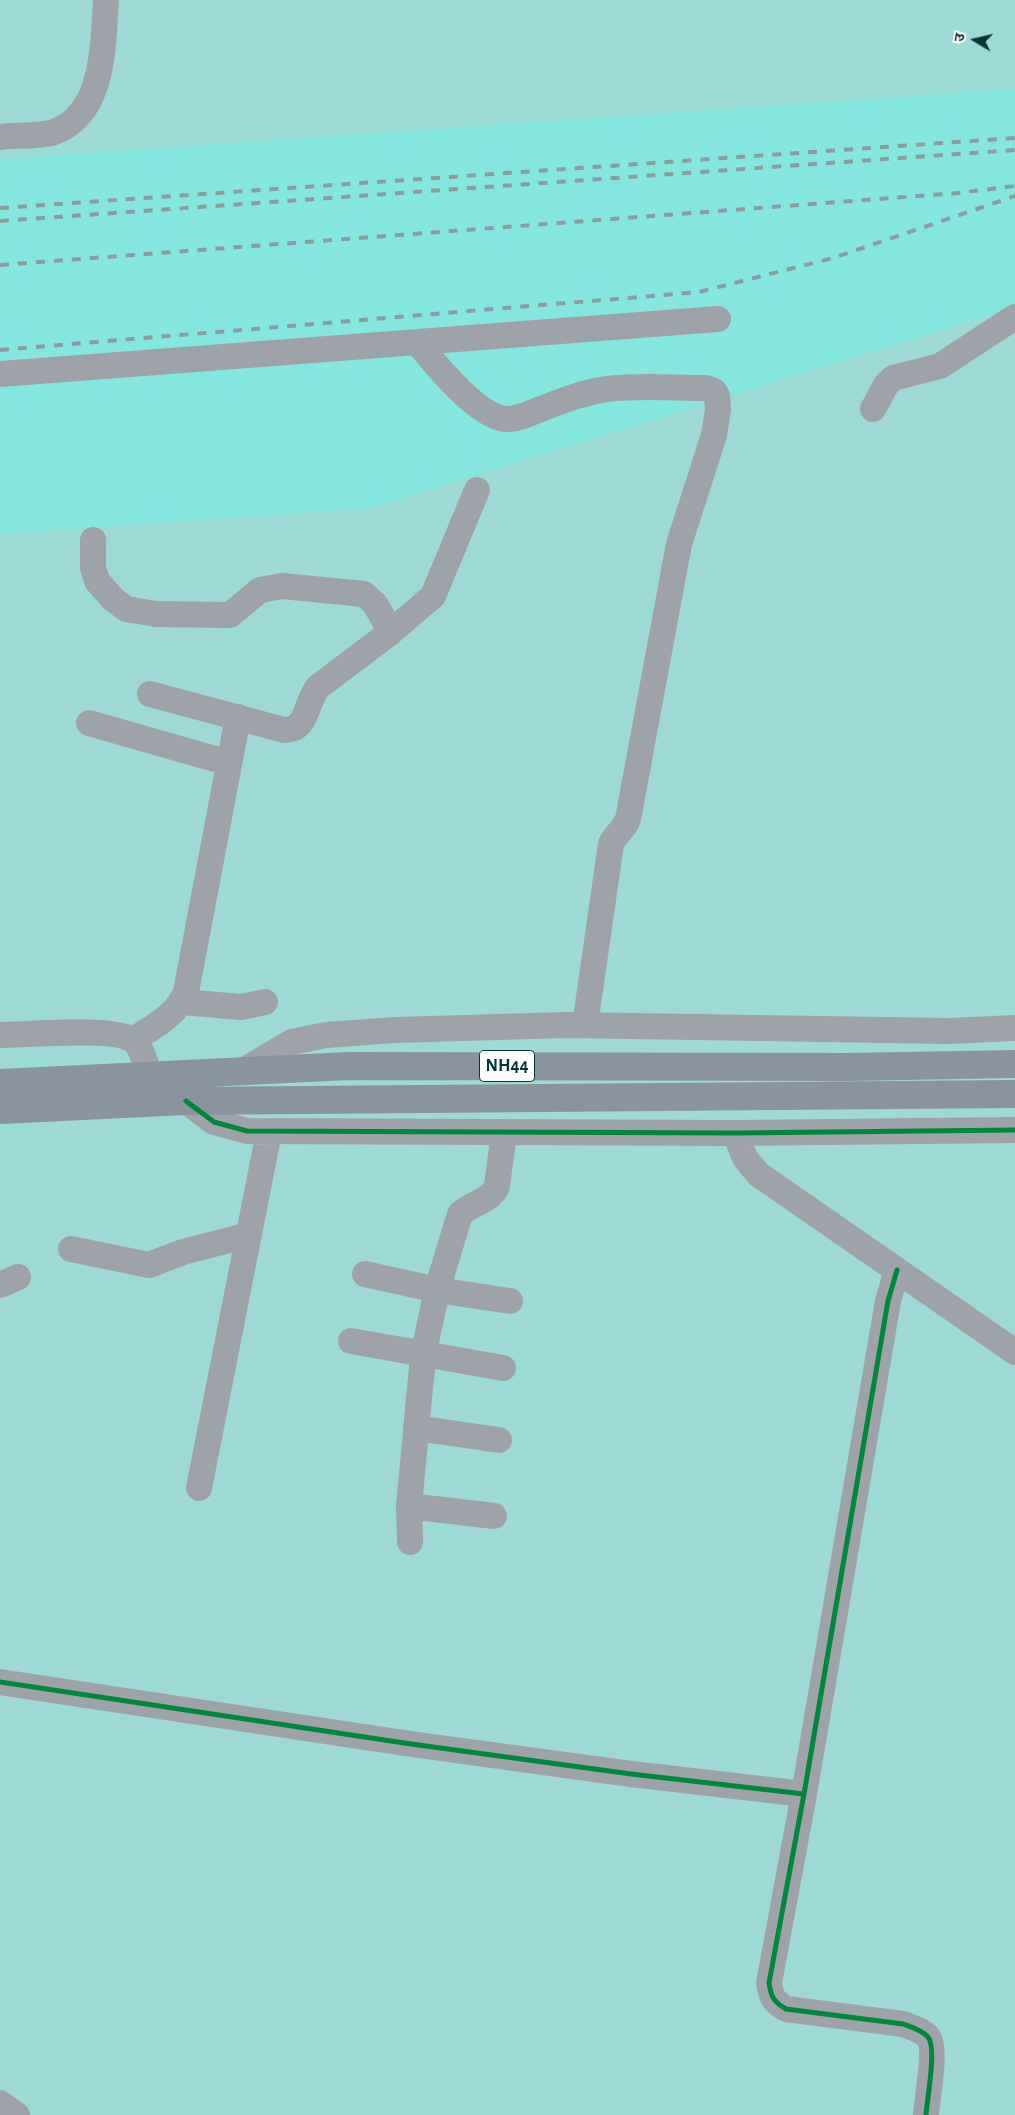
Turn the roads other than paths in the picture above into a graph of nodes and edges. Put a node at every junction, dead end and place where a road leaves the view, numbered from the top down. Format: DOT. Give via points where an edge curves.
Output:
graph roads {
  1 [pos="106,0"];
  2 [pos="0,137"];
  3 [pos="1015,317"];
  4 [pos="718,319"];
  5 [pos="417,342"];
  6 [pos="0,374"];
  7 [pos="873,409"];
  8 [pos="477,490"];
  9 [pos="93,540"];
  10 [pos="391,632"];
  11 [pos="150,694"];
  12 [pos="238,717"];
  13 [pos="89,723"];
  14 [pos="229,763"];
  15 [pos="182,1002"];
  16 [pos="265,1002"];
  17 [pos="585,1025"];
  18 [pos="1015,1028"];
  19 [pos="0,1035"];
  20 [pos="133,1040"];
  21 [pos="1015,1064"];
  22 [pos="240,1072"];
  23 [pos="150,1076"];
  24 [pos="0,1083"];
  25 [pos="1015,1094"];
  26 [pos="186,1101"];
  27 [pos="0,1110"];
  28 [pos="1015,1130"];
  29 [pos="269,1132"];
  30 [pos="504,1132"];
  31 [pos="735,1133"];
  32 [pos="249,1235"];
  33 [pos="71,1249"];
  34 [pos="897,1270"];
  35 [pos="365,1274"];
  36 [pos="437,1290"];
  37 [pos="510,1301"];
  38 [pos="351,1340"];
  39 [pos="1015,1352"];
  40 [pos="423,1356"];
  41 [pos="503,1368"];
  42 [pos="416,1428"];
  43 [pos="499,1440"];
  44 [pos="200,1488"];
  45 [pos="409,1506"];
  46 [pos="494,1516"];
  47 [pos="410,1542"];
  48 [pos="0,1682"];
  49 [pos="804,1794"];
  50 [pos="0,2103"];
  51 [pos="17,2115"];
  52 [pos="926,2115"];
  1 -- 2 [label="street" via="102,62 90,97 74,119 54,132"];
  3 -- 7 [label="street" via="940,366 893,378"];
  4 -- 5 [label="street"];
  5 -- 6 [label="street"];
  5 -- 17 [label="street" via="464,395 504,419 607,389 706,388 717,396 714,435 679,544 628,819 625,828 611,844"];
  8 -- 10 [label="street" via="433,596"];
  9 -- 10 [label="street" via="93,568 97,582 126,610 156,614 230,615 260,590 282,586 364,594 375,604"];
  10 -- 12 [label="street" via="318,687 310,698 301,725 294,730"];
  11 -- 12 [label="street"];
  12 -- 14 [label="street"];
  13 -- 14 [label="street"];
  14 -- 15 [label="street"];
  15 -- 16 [label="street" via="241,1007"];
  15 -- 20 [label="street"];
  17 -- 18 [label="street" via="949,1031"];
  17 -- 22 [label="street" via="326,1035 292,1042"];
  19 -- 20 [label="street" via="114,1033"];
  20 -- 23 [label="street"];
  21 -- 22 [label="highway, NH44" via="349,1066"];
  22 -- 23 [label="highway, NH44"];
  23 -- 24 [label="highway, NH44"];
  25 -- 26 [label="highway, NH44"];
  26 -- 27 [label="highway, NH44"];
  26 -- 29 [label="street" via="214,1122 247,1131"];
  28 -- 31 [label="street"];
  29 -- 30 [label="street"];
  29 -- 32 [label="street"];
  30 -- 31 [label="street"];
  30 -- 36 [label="street" via="498,1186 494,1194 460,1214"];
  31 -- 34 [label="street" via="745,1158 758,1174"];
  32 -- 33 [label="street" via="183,1252 150,1265"];
  32 -- 44 [label="street"];
  34 -- 39 [label="street"];
  34 -- 49 [label="street" via="888,1301"];
  35 -- 36 [label="street"];
  36 -- 37 [label="street"];
  36 -- 40 [label="street"];
  38 -- 40 [label="street"];
  40 -- 41 [label="street"];
  40 -- 42 [label="street"];
  42 -- 43 [label="street"];
  42 -- 45 [label="street"];
  45 -- 46 [label="street"];
  45 -- 47 [label="street"];
  48 -- 49 [label="street" via="430,1747"];
  49 -- 52 [label="street" via="769,1983 770,1995 774,2002 786,2009 903,2024 918,2030 928,2038 932,2050"];
  50 -- 51 [label="street"];
}
